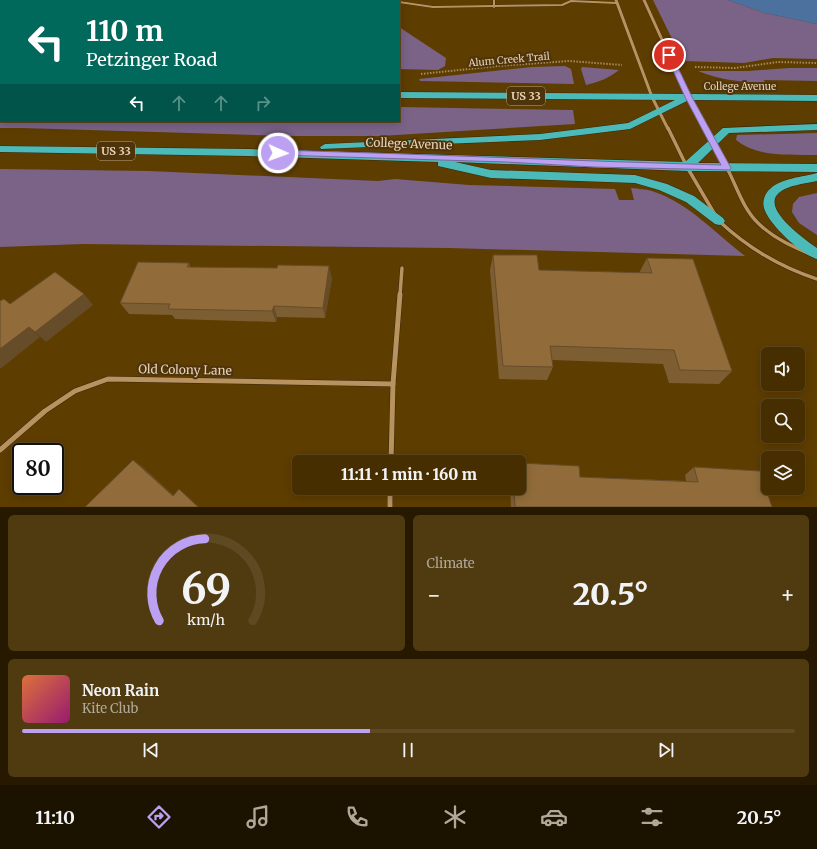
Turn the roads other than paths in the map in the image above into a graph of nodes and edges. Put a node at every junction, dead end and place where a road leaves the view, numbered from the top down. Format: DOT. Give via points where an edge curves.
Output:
graph roads {
  1 [pos="494,0"];
  2 [pos="571,0"];
  3 [pos="644,0"];
  4 [pos="616,1"];
  5 [pos="400,2"];
  6 [pos="494,7"];
  7 [pos="400,95"];
  8 [pos="652,97"];
  9 [pos="688,97"];
  10 [pos="817,98"];
  11 [pos="660,111"];
  12 [pos="817,127"];
  13 [pos="713,142"];
  14 [pos="0,149"];
  15 [pos="232,151"];
  16 [pos="415,157"];
  17 [pos="687,167"];
  18 [pos="727,168"];
  19 [pos="817,168"];
  20 [pos="817,177"];
  21 [pos="719,221"];
  22 [pos="817,254"];
  23 [pos="817,257"];
  24 [pos="402,268"];
  25 [pos="817,279"];
  26 [pos="393,384"];
  27 [pos="0,450"];
  28 [pos="391,455"];
  29 [pos="390,495"];
  30 [pos="390,507"];
  1 -- 6 [label="lane"];
  2 -- 4 [label="lane"];
  2 -- 6 [label="lane" via="562,5"];
  3 -- 9 [label="street"];
  4 -- 8 [label="street"];
  5 -- 6 [label="lane" via="433,7"];
  7 -- 8 [label="highway, College Avenue / US 33"];
  8 -- 9 [label="highway, College Avenue / US 33"];
  8 -- 11 [label="street"];
  9 -- 10 [label="highway, College Avenue / US 33"];
  9 -- 11 [label="highway"];
  9 -- 13 [label="street"];
  11 -- 15 [label="highway" via="630,126 540,137"];
  11 -- 17 [label="street"];
  12 -- 13 [label="highway" via="726,130"];
  13 -- 17 [label="highway"];
  13 -- 18 [label="street"];
  14 -- 15 [label="highway, College Avenue / US 33"];
  15 -- 16 [label="highway, College Avenue / US 33"];
  16 -- 17 [label="highway, College Avenue / US 33"];
  16 -- 21 [label="highway" via="491,174 635,179 663,187 690,199"];
  17 -- 18 [label="highway, College Avenue / US 33"];
  17 -- 21 [label="street"];
  18 -- 19 [label="highway, College Avenue / US 33"];
  18 -- 23 [label="street" via="746,208 758,223 788,245"];
  20 -- 22 [label="highway" via="773,192 770,205 776,220 784,229"];
  21 -- 25 [label="street" via="743,243 773,261"];
  24 -- 26 [label="street"];
  26 -- 27 [label="street, Old Colony Lane" via="108,379 74,391"];
  26 -- 28 [label="street"];
  29 -- 30 [label="street"];
}
